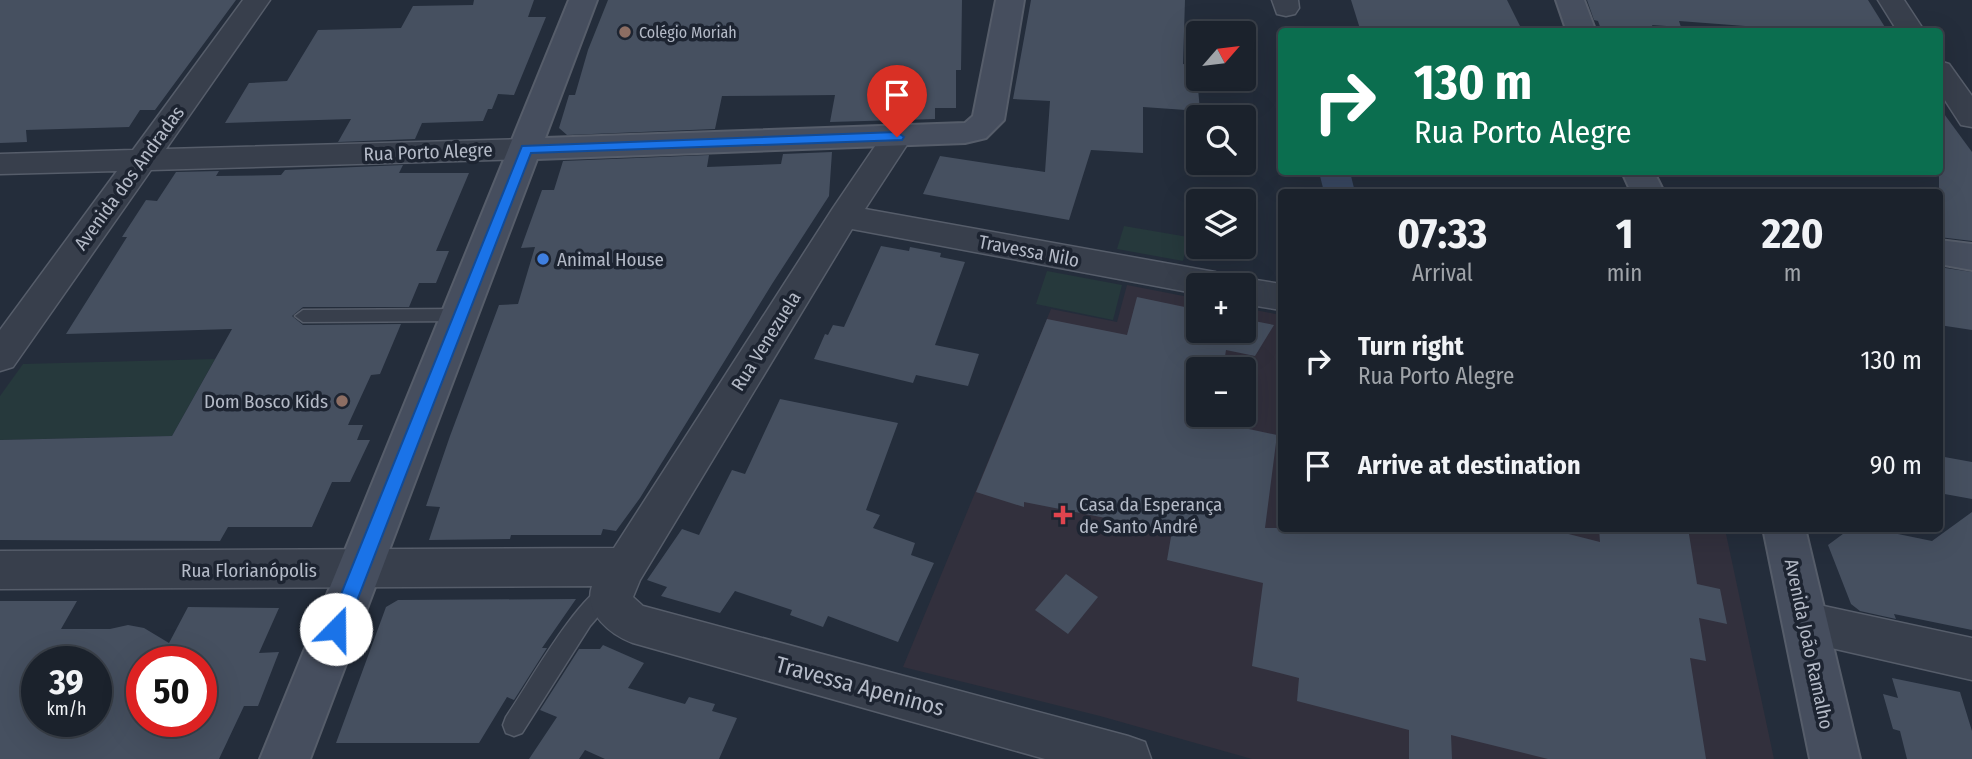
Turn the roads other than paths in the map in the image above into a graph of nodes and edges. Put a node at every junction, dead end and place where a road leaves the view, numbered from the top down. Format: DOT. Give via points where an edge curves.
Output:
graph roads {
  1 [pos="257,0"];
  2 [pos="583,0"];
  3 [pos="1010,0"];
  4 [pos="1570,0"];
  5 [pos="1891,0"];
  6 [pos="1580,28"];
  7 [pos="1910,28"];
  8 [pos="1943,76"];
  9 [pos="1972,118"];
  10 [pos="897,137"];
  11 [pos="526,149"];
  12 [pos="142,159"];
  13 [pos="0,164"];
  14 [pos="844,216"];
  15 [pos="1943,253"];
  16 [pos="1972,257"];
  17 [pos="1186,280"];
  18 [pos="1256,293"];
  19 [pos="1278,297"];
  20 [pos="461,315"];
  21 [pos="303,316"];
  22 [pos="0,357"];
  23 [pos="1785,532"];
  24 [pos="0,570"];
  25 [pos="360,570"];
  26 [pos="618,578"];
  27 [pos="1805,622"];
  28 [pos="1972,659"];
  29 [pos="514,724"];
  30 [pos="285,759"];
  31 [pos="1128,759"];
  32 [pos="1835,759"];
  1 -- 12 [label="street, Avenida dos Andradas"];
  2 -- 11 [label="street"];
  3 -- 10 [label="street" via="984,126 965,133"];
  4 -- 6 [label="street"];
  5 -- 7 [label="street"];
  8 -- 9 [label="street"];
  10 -- 11 [label="street, Rua Porto Alegre"];
  10 -- 14 [label="street, Rua Venezuela"];
  11 -- 12 [label="street, Rua Porto Alegre"];
  11 -- 20 [label="street"];
  12 -- 13 [label="street, Rua Porto Alegre"];
  12 -- 22 [label="street, Avenida dos Andradas"];
  14 -- 17 [label="street, Travessa Nilo"];
  14 -- 26 [label="street, Rua Venezuela"];
  15 -- 16 [label="street"];
  18 -- 19 [label="street"];
  20 -- 21 [label="lane"];
  20 -- 25 [label="street"];
  23 -- 27 [label="street, Avenida João Ramalho"];
  24 -- 25 [label="street, Rua Florianópolis"];
  25 -- 26 [label="street, Rua Florianópolis"];
  25 -- 30 [label="street"];
  26 -- 29 [label="lane, Rua Venezuela" via="583,619"];
  26 -- 31 [label="street, Travessa Apeninos" via="613,605 633,623"];
  27 -- 28 [label="street"];
  27 -- 32 [label="street, Avenida João Ramalho"];
}
